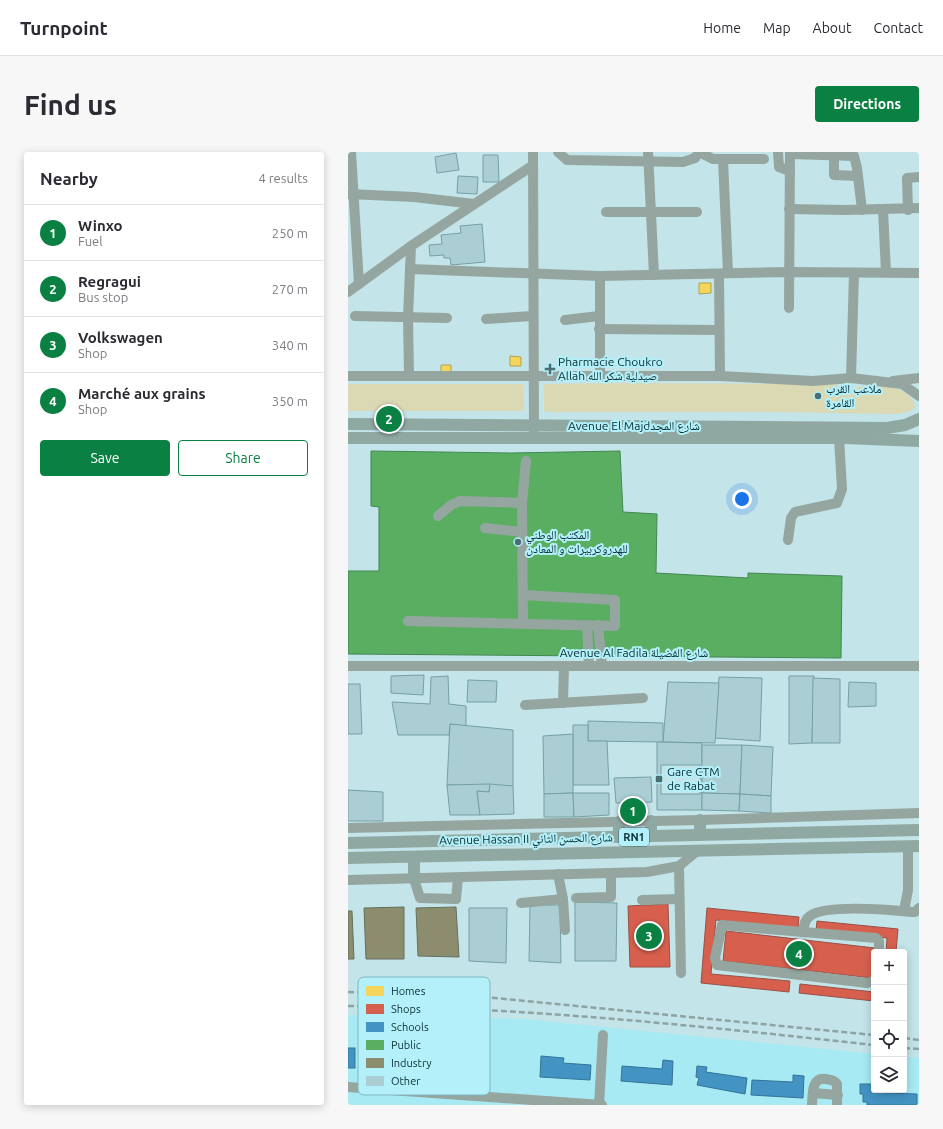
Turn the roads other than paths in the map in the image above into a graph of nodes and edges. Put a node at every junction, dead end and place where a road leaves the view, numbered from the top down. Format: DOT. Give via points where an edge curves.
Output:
graph roads {
  1 [pos="351,152"];
  2 [pos="533,152"];
  3 [pos="558,152"];
  4 [pos="699,152"];
  5 [pos="778,152"];
  6 [pos="790,153"];
  7 [pos="834,155"];
  8 [pos="649,156"];
  9 [pos="764,159"];
  10 [pos="723,160"];
  11 [pos="532,166"];
  12 [pos="790,171"];
  13 [pos="858,176"];
  14 [pos="919,177"];
  15 [pos="351,194"];
  16 [pos="474,204"];
  17 [pos="919,208"];
  18 [pos="789,209"];
  19 [pos="862,210"];
  20 [pos="883,210"];
  21 [pos="908,210"];
  22 [pos="651,211"];
  23 [pos="606,212"];
  24 [pos="697,212"];
  25 [pos="411,246"];
  26 [pos="353,252"];
  27 [pos="410,269"];
  28 [pos="533,272"];
  29 [pos="789,272"];
  30 [pos="886,272"];
  31 [pos="919,272"];
  32 [pos="724,273"];
  33 [pos="854,273"];
  34 [pos="654,275"];
  35 [pos="600,276"];
  36 [pos="359,284"];
  37 [pos="348,292"];
  38 [pos="789,308"];
  39 [pos="355,316"];
  40 [pos="533,316"];
  41 [pos="599,316"];
  42 [pos="408,317"];
  43 [pos="447,318"];
  44 [pos="486,319"];
  45 [pos="565,320"];
  46 [pos="599,329"];
  47 [pos="718,330"];
  48 [pos="348,376"];
  49 [pos="409,376"];
  50 [pos="720,376"];
  51 [pos="533,377"];
  52 [pos="600,377"];
  53 [pos="851,378"];
  54 [pos="919,378"];
  55 [pos="889,382"];
  56 [pos="919,396"];
  57 [pos="919,419"];
  58 [pos="348,424"];
  59 [pos="533,425"];
  60 [pos="348,438"];
  61 [pos="839,438"];
  62 [pos="534,439"];
  63 [pos="919,441"];
  64 [pos="526,461"];
  65 [pos="522,503"];
  66 [pos="438,516"];
  67 [pos="485,528"];
  68 [pos="522,532"];
  69 [pos="788,540"];
  70 [pos="523,596"];
  71 [pos="408,621"];
  72 [pos="523,623"];
  73 [pos="587,625"];
  74 [pos="598,625"];
  75 [pos="348,666"];
  76 [pos="564,666"];
  77 [pos="589,666"];
  78 [pos="602,666"];
  79 [pos="919,666"];
  80 [pos="643,698"];
  81 [pos="563,703"];
  82 [pos="525,706"];
  83 [pos="919,813"];
  84 [pos="700,820"];
  85 [pos="651,821"];
  86 [pos="619,822"];
  87 [pos="348,828"];
  88 [pos="919,830"];
  89 [pos="651,836"];
  90 [pos="700,836"];
  91 [pos="619,837"];
  92 [pos="348,843"];
  93 [pos="914,847"];
  94 [pos="696,852"];
  95 [pos="414,857"];
  96 [pos="348,858"];
  97 [pos="679,866"];
  98 [pos="611,873"];
  99 [pos="558,874"];
  100 [pos="458,878"];
  101 [pos="414,879"];
  102 [pos="348,880"];
  103 [pos="576,898"];
  104 [pos="563,899"];
  105 [pos="679,899"];
  106 [pos="642,900"];
  107 [pos="521,903"];
  108 [pos="919,908"];
  109 [pos="904,912"];
  110 [pos="565,930"];
  111 [pos="803,932"];
  112 [pos="879,949"];
  113 [pos="681,972"];
  114 [pos="871,982"];
  115 [pos="603,1035"];
  116 [pos="348,1087"];
  117 [pos="358,1088"];
  118 [pos="814,1093"];
  119 [pos="438,1095"];
  120 [pos="837,1100"];
  121 [pos="505,1101"];
  122 [pos="599,1105"];
  123 [pos="602,1105"];
  124 [pos="812,1105"];
  1 -- 15 [label="street"];
  2 -- 11 [label="street"];
  3 -- 8 [label="street" via="567,160"];
  4 -- 8 [label="street" via="695,158 683,162"];
  4 -- 10 [label="street"];
  5 -- 12 [label="street" via="779,167"];
  6 -- 7 [label="street"];
  6 -- 12 [label="street"];
  7 -- 13 [label="street" via="854,156"];
  7 -- 13 [label="street" via="834,175"];
  8 -- 22 [label="street"];
  9 -- 10 [label="street"];
  10 -- 32 [label="street"];
  11 -- 16 [label="street"];
  11 -- 28 [label="street"];
  12 -- 18 [label="street"];
  13 -- 19 [label="street"];
  14 -- 21 [label="street" via="907,178"];
  15 -- 16 [label="street" via="414,197"];
  15 -- 26 [label="street"];
  16 -- 25 [label="street"];
  17 -- 21 [label="street"];
  18 -- 19 [label="street"];
  18 -- 29 [label="street"];
  19 -- 20 [label="street"];
  20 -- 21 [label="street"];
  20 -- 30 [label="street"];
  22 -- 23 [label="street"];
  22 -- 24 [label="street"];
  22 -- 34 [label="street"];
  25 -- 27 [label="street"];
  25 -- 36 [label="street"];
  26 -- 36 [label="street"];
  27 -- 28 [label="street"];
  27 -- 42 [label="street"];
  28 -- 35 [label="street"];
  28 -- 40 [label="street"];
  29 -- 32 [label="street"];
  29 -- 33 [label="street"];
  29 -- 38 [label="street"];
  30 -- 31 [label="street"];
  30 -- 33 [label="street"];
  32 -- 34 [label="street"];
  32 -- 47 [label="street"];
  33 -- 53 [label="street"];
  34 -- 35 [label="street"];
  35 -- 41 [label="street"];
  36 -- 37 [label="street"];
  39 -- 42 [label="street"];
  40 -- 44 [label="street"];
  40 -- 51 [label="street"];
  41 -- 45 [label="street"];
  41 -- 46 [label="street"];
  42 -- 43 [label="street"];
  42 -- 49 [label="street"];
  46 -- 47 [label="street"];
  46 -- 52 [label="street"];
  47 -- 50 [label="street"];
  48 -- 49 [label="street"];
  49 -- 51 [label="street"];
  50 -- 52 [label="street"];
  50 -- 53 [label="street" via="813,381"];
  51 -- 52 [label="street"];
  51 -- 59 [label="street"];
  53 -- 55 [label="street"];
  54 -- 55 [label="street"];
  55 -- 56 [label="street" via="902,384"];
  57 -- 59 [label="main road, Avenue El Majdشارع المجد" via="887,428"];
  58 -- 59 [label="main road, Avenue El Majdشارع المجد"];
  59 -- 62 [label="street"];
  60 -- 62 [label="main road, Avenue El Majdشارع المجد"];
  61 -- 62 [label="main road, Avenue El Majdشارع المجد"];
  61 -- 63 [label="main road, Avenue El Majdشارع المجد"];
  61 -- 69 [label="street" via="842,489 837,503 795,512 791,518"];
  64 -- 65 [label="street"];
  65 -- 66 [label="street" via="460,501"];
  65 -- 68 [label="street"];
  67 -- 68 [label="street"];
  68 -- 70 [label="street"];
  70 -- 72 [label="street"];
  70 -- 74 [label="street" via="615,600 615,626"];
  71 -- 72 [label="street"];
  72 -- 73 [label="street"];
  73 -- 74 [label="street"];
  73 -- 77 [label="street"];
  74 -- 78 [label="street"];
  75 -- 76 [label="street, Avenue Al Fadila شارع الفضيلة"];
  76 -- 77 [label="street, Avenue Al Fadila شارع الفضيلة"];
  76 -- 81 [label="street"];
  77 -- 78 [label="street, Avenue Al Fadila شارع الفضيلة"];
  78 -- 79 [label="street, Avenue Al Fadila شارع الفضيلة"];
  80 -- 81 [label="street"];
  81 -- 82 [label="street"];
  83 -- 84 [label="street"];
  84 -- 85 [label="street"];
  84 -- 90 [label="main road"];
  85 -- 86 [label="street"];
  85 -- 89 [label="main road"];
  86 -- 87 [label="street"];
  86 -- 91 [label="main road"];
  88 -- 90 [label="main road, Avenue Hassan II شارع الحسن الثاني / RN1"];
  89 -- 90 [label="main road, Avenue Hassan II شارع الحسن الثاني / RN1"];
  89 -- 91 [label="main road, Avenue Hassan II شارع الحسن الثاني / RN1"];
  91 -- 92 [label="main road, Avenue Hassan II شارع الحسن الثاني / RN1"];
  93 -- 94 [label="main road, Avenue Hassan II شارع الحسن الثاني / RN1"];
  93 -- 109 [label="street"];
  94 -- 95 [label="main road, Avenue Hassan II شارع الحسن الثاني / RN1"];
  94 -- 97 [label="street"];
  95 -- 96 [label="main road, Avenue Hassan II شارع الحسن الثاني / RN1"];
  95 -- 101 [label="main road"];
  97 -- 98 [label="street" via="647,872"];
  97 -- 105 [label="street"];
  98 -- 99 [label="street"];
  98 -- 103 [label="street" via="611,897"];
  99 -- 100 [label="street"];
  99 -- 104 [label="street"];
  100 -- 101 [label="street"];
  100 -- 101 [label="street" via="456,899 420,898"];
  101 -- 102 [label="street"];
  104 -- 107 [label="street"];
  104 -- 110 [label="street"];
  105 -- 106 [label="street"];
  105 -- 113 [label="street"];
  108 -- 109 [label="street" via="915,912"];
  109 -- 111 [label="street" via="825,910 809,917 804,922"];
  111 -- 112 [label="street" via="876,938"];
  111 -- 114 [label="street" via="722,925 716,962 718,966"];
  115 -- 122 [label="street"];
  116 -- 117 [label="street"];
  118 -- 120 [label="street"];
  118 -- 120 [label="street" via="816,1081 823,1078 836,1082"];
  118 -- 124 [label="street"];
  119 -- 121 [label="street"];
  121 -- 122 [label="street"];
  122 -- 123 [label="street"];
}
